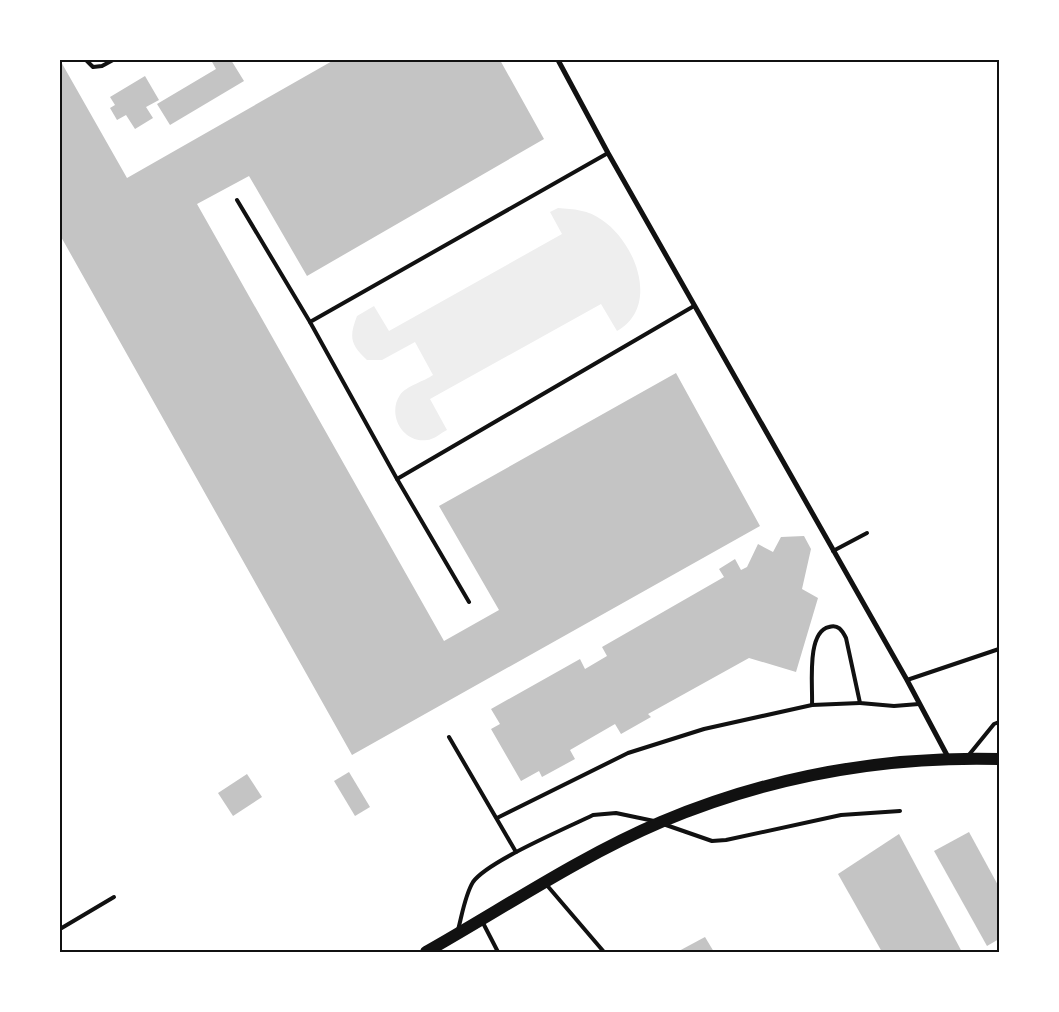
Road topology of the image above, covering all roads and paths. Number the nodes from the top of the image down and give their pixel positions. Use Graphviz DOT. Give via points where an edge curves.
graph roads {
  1 [pos="86,60"];
  2 [pos="113,60"];
  3 [pos="558,60"];
  4 [pos="608,153"];
  5 [pos="237,200"];
  6 [pos="694,306"];
  7 [pos="310,322"];
  8 [pos="397,479"];
  9 [pos="867,533"];
  10 [pos="833,551"];
  11 [pos="469,602"];
  12 [pos="999,649"];
  13 [pos="907,680"];
  14 [pos="860,703"];
  15 [pos="919,704"];
  16 [pos="812,706"];
  17 [pos="999,722"];
  18 [pos="449,737"];
  19 [pos="948,757"];
  20 [pos="966,758"];
  21 [pos="999,759"];
  22 [pos="900,811"];
  23 [pos="497,818"];
  24 [pos="660,822"];
  25 [pos="516,852"];
  26 [pos="545,883"];
  27 [pos="114,897"];
  28 [pos="482,920"];
  29 [pos="60,929"];
  30 [pos="457,935"];
  31 [pos="426,952"];
  32 [pos="498,952"];
  33 [pos="604,952"];
  1 -- 2 [label="lane" via="93,67"];
  3 -- 4 [label="street"];
  4 -- 6 [label="street"];
  4 -- 7 [label="lane"];
  5 -- 7 [label="lane"];
  6 -- 8 [label="lane"];
  6 -- 10 [label="street"];
  7 -- 8 [label="lane"];
  8 -- 11 [label="lane"];
  9 -- 10 [label="lane"];
  10 -- 13 [label="street"];
  12 -- 13 [label="lane"];
  13 -- 15 [label="street"];
  14 -- 15 [label="lane"];
  14 -- 16 [label="lane"];
  14 -- 16 [label="lane" via="846,638 842,629 834,626 818,633 813,643"];
  15 -- 19 [label="street"];
  16 -- 23 [label="lane" via="704,729 628,753"];
  17 -- 20 [label="lane"];
  18 -- 23 [label="lane"];
  19 -- 20 [label="main road"];
  19 -- 24 [label="main road" via="821,772 736,794"];
  20 -- 21 [label="main road"];
  22 -- 24 [label="lane" via="841,815 712,841"];
  23 -- 25 [label="lane"];
  24 -- 25 [label="lane" via="604,812"];
  24 -- 26 [label="main road"];
  25 -- 30 [label="lane" via="473,883"];
  26 -- 28 [label="main road"];
  26 -- 33 [label="lane"];
  27 -- 29 [label="lane"];
  28 -- 30 [label="main road"];
  28 -- 32 [label="lane"];
  30 -- 31 [label="main road"];
}
